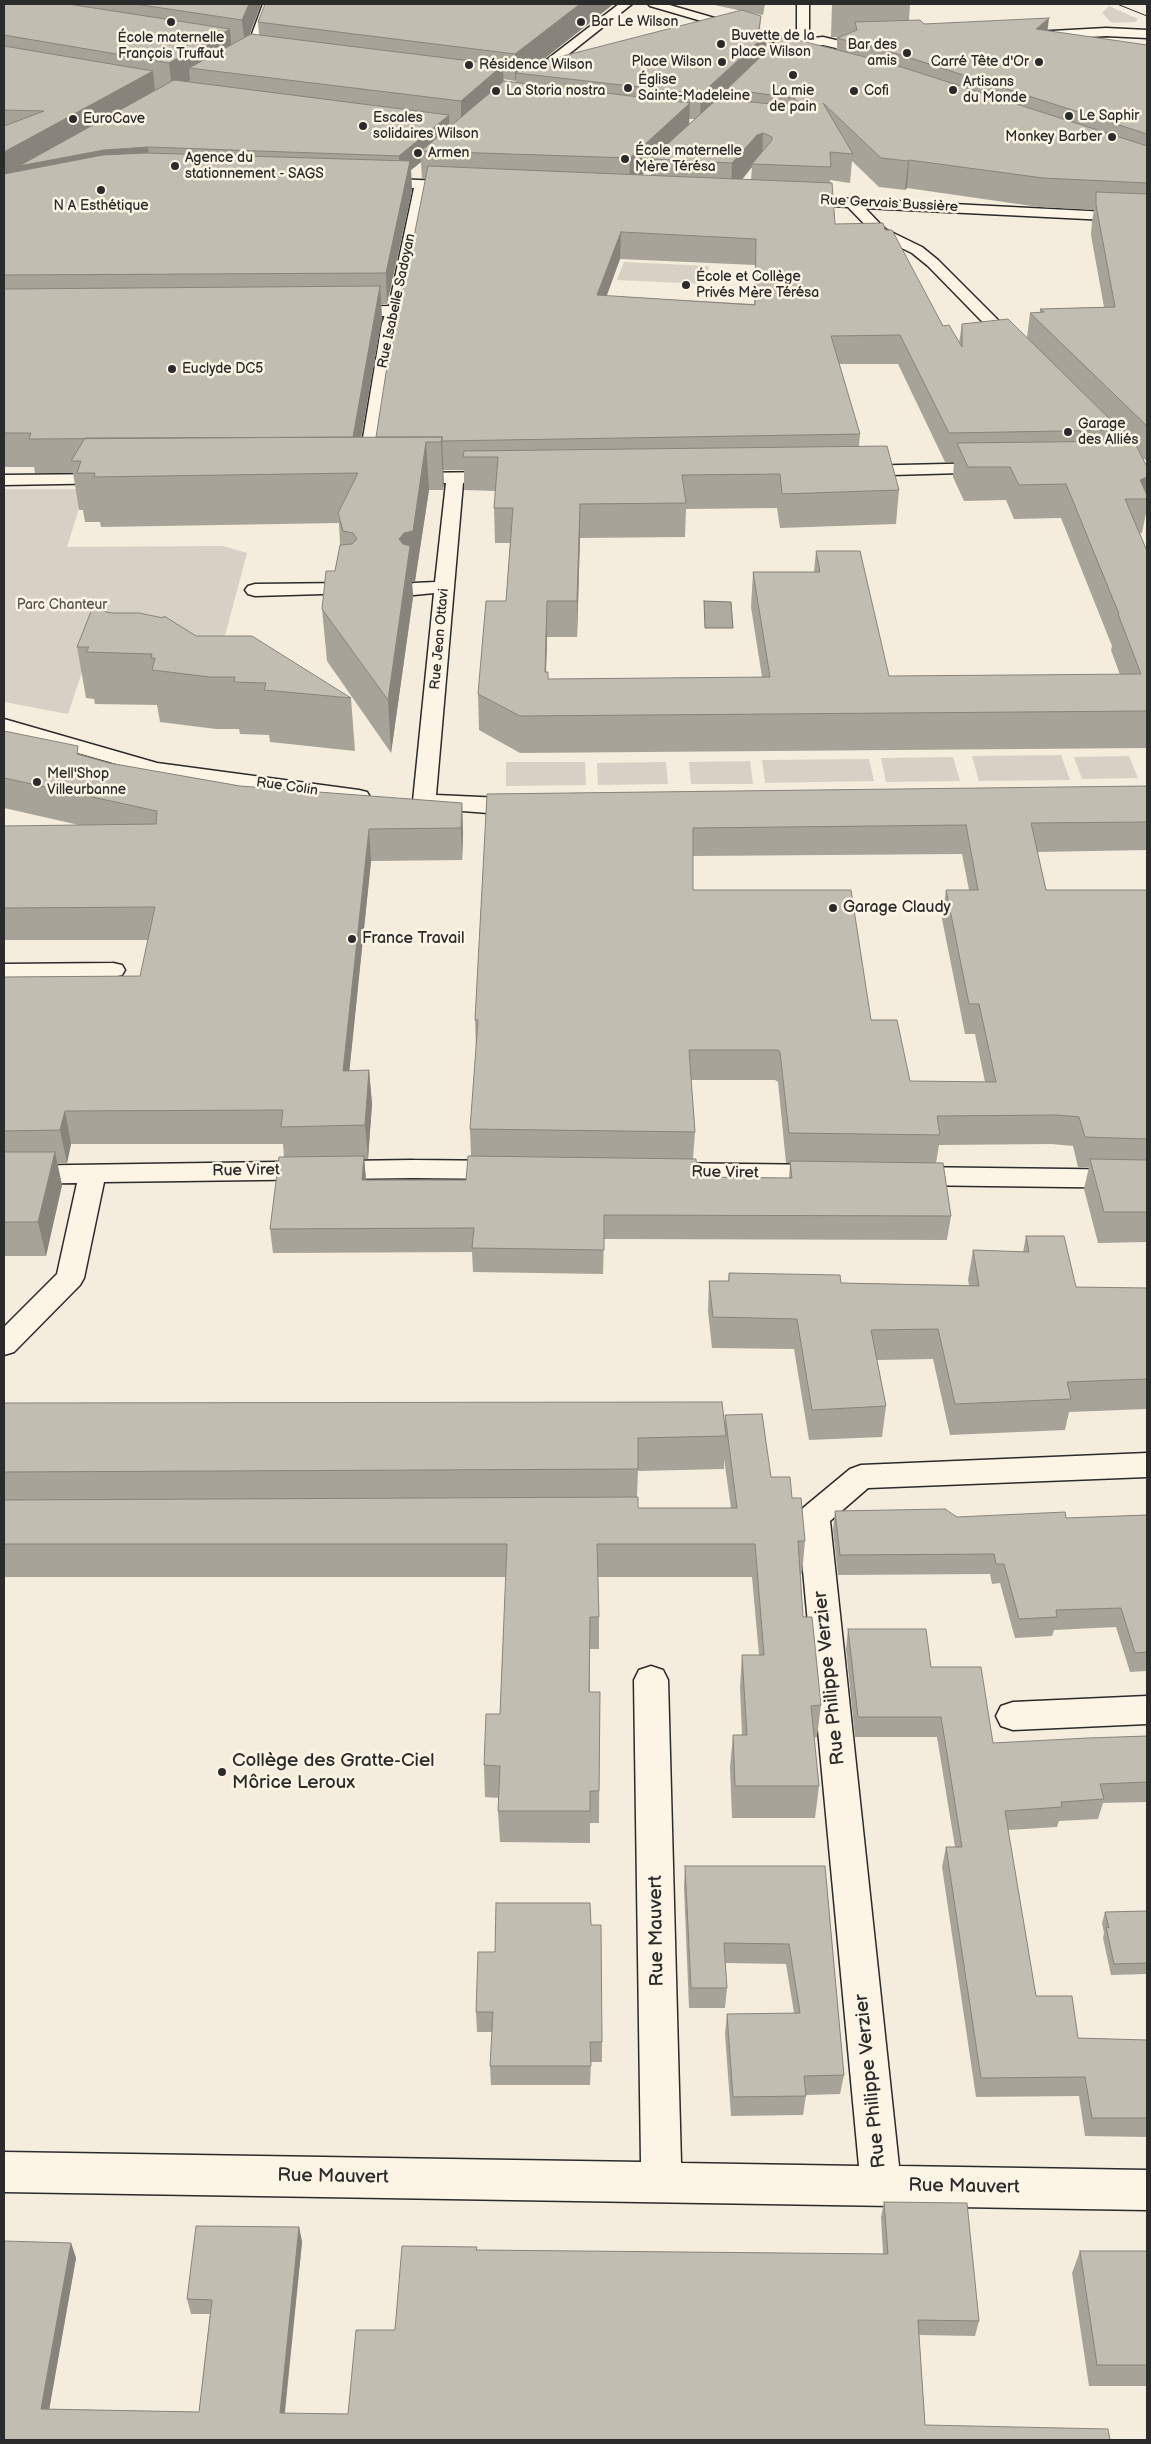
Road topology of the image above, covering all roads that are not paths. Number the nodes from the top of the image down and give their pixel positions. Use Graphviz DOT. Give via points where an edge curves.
graph roads {
  1 [pos="626,4"];
  2 [pos="654,4"];
  3 [pos="803,4"];
  4 [pos="271,8"];
  5 [pos="1147,27"];
  6 [pos="1106,32"];
  7 [pos="1147,34"];
  8 [pos="803,41"];
  9 [pos="789,43"];
  10 [pos="1066,48"];
  11 [pos="267,55"];
  12 [pos="784,57"];
  13 [pos="771,62"];
  14 [pos="516,86"];
  15 [pos="422,177"];
  16 [pos="360,182"];
  17 [pos="475,186"];
  18 [pos="785,199"];
  19 [pos="851,202"];
  20 [pos="1147,218"];
  21 [pos="395,311"];
  22 [pos="329,312"];
  23 [pos="1029,359"];
  24 [pos="1005,468"];
  25 [pos="839,471"];
  26 [pos="515,476"];
  27 [pos="455,478"];
  28 [pos="130,479"];
  29 [pos="4,480"];
  30 [pos="445,587"];
  31 [pos="414,589"];
  32 [pos="255,590"];
  33 [pos="349,590"];
  34 [pos="4,725"];
  35 [pos="375,799"];
  36 [pos="548,806"];
  37 [pos="113,970"];
  38 [pos="4,971"];
  39 [pos="532,1171"];
  40 [pos="631,1172"];
  41 [pos="93,1174"];
  42 [pos="4,1175"];
  43 [pos="850,1175"];
  44 [pos="879,1175"];
  45 [pos="1147,1179"];
  46 [pos="4,1344"];
  47 [pos="1147,1465"];
  48 [pos="651,1680"];
  49 [pos="1147,1710"];
  50 [pos="1013,1716"];
  51 [pos="4,2172"];
  52 [pos="661,2182"];
  53 [pos="881,2186"];
  54 [pos="1147,2190"];
  1 -- 14 [label="street"];
  2 -- 9 [label="street"];
  3 -- 8 [label="street"];
  4 -- 11 [label="street" via="245,54"];
  5 -- 6 [label="street"];
  6 -- 7 [label="street"];
  6 -- 10 [label="street" via="1025,36 1030,41"];
  8 -- 9 [label="street"];
  8 -- 12 [label="street" via="853,47 842,66"];
  9 -- 12 [label="street" via="777,51"];
  12 -- 13 [label="street"];
  15 -- 16 [label="street" via="406,183"];
  15 -- 17 [label="street"];
  15 -- 21 [label="street, Rue Isabelle Sadoyan"];
  18 -- 19 [label="street, Rue Gervais Bussière"];
  19 -- 20 [label="street, Rue Gervais Bussière"];
  19 -- 23 [label="street" via="880,232 917,250 933,263"];
  21 -- 22 [label="street"];
  21 -- 27 [label="street, Rue Isabelle Sadoyan" via="357,478"];
  24 -- 25 [label="street"];
  26 -- 27 [label="street"];
  27 -- 30 [label="street, Rue Jean Ottavi"];
  28 -- 29 [label="street"];
  30 -- 31 [label="street"];
  30 -- 36 [label="street, Rue Jean Ottavi" via="414,801"];
  32 -- 33 [label="street"];
  34 -- 35 [label="street, Rue Colin" via="155,769"];
  37 -- 38 [label="street"];
  39 -- 41 [label="street, Rue Viret" via="413,1169"];
  40 -- 43 [label="street, Rue Viret"];
  41 -- 42 [label="street, Rue Viret"];
  41 -- 46 [label="street" via="70,1278"];
  44 -- 45 [label="street"];
  47 -- 53 [label="street, Rue Philippe Verzier" via="861,1477 814,1517"];
  48 -- 52 [label="street, Rue Mauvert"];
  49 -- 50 [label="street"];
  51 -- 52 [label="street, Rue Mauvert"];
  52 -- 53 [label="street, Rue Mauvert"];
  53 -- 54 [label="street, Rue Mauvert"];
}
